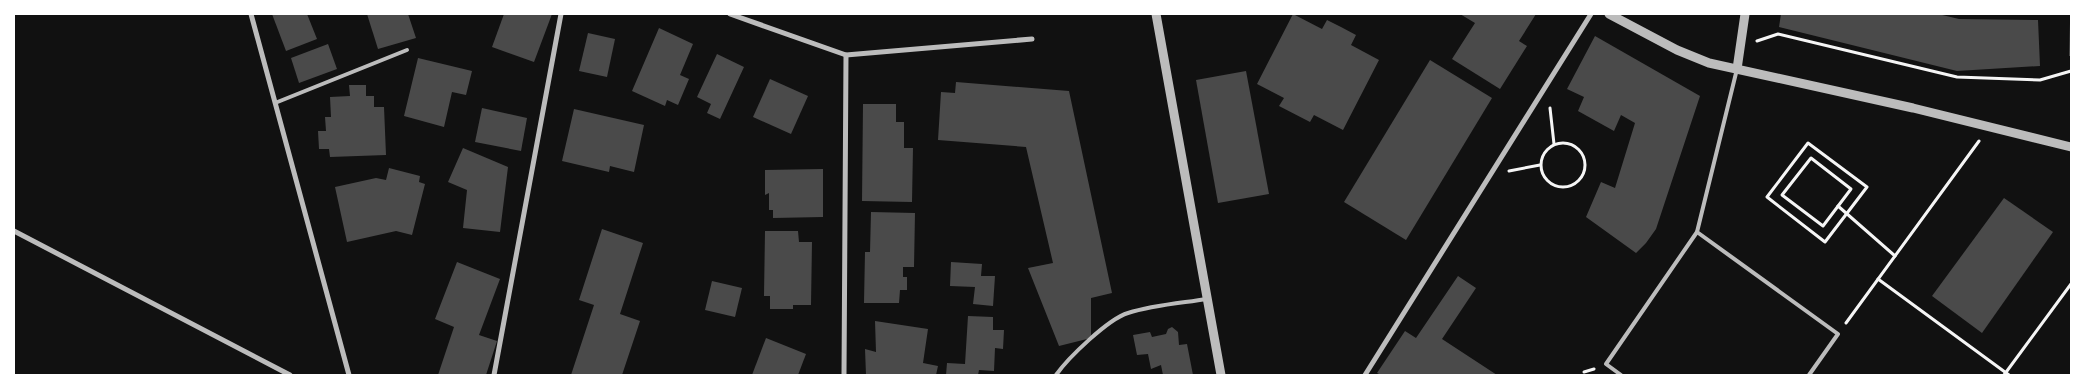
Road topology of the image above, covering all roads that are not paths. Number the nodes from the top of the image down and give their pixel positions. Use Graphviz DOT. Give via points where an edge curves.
graph roads {
  1 [pos="250,14"];
  2 [pos="561,14"];
  3 [pos="730,14"];
  4 [pos="1156,14"];
  5 [pos="1591,14"];
  6 [pos="1609,14"];
  7 [pos="1745,14"];
  8 [pos="1032,39"];
  9 [pos="407,50"];
  10 [pos="846,55"];
  11 [pos="1737,69"];
  12 [pos="275,103"];
  13 [pos="2071,147"];
  14 [pos="14,231"];
  15 [pos="1697,232"];
  16 [pos="1207,299"];
  17 [pos="290,375"];
  18 [pos="349,375"];
  19 [pos="494,375"];
  20 [pos="844,375"];
  21 [pos="1056,375"];
  22 [pos="1221,375"];
  23 [pos="1365,375"];
  24 [pos="1621,375"];
  25 [pos="1809,375"];
  1 -- 12 [label="street"];
  2 -- 19 [label="street"];
  3 -- 10 [label="street"];
  4 -- 16 [label="street"];
  5 -- 23 [label="street"];
  6 -- 11 [label="street" via="1677,50"];
  7 -- 11 [label="street"];
  8 -- 10 [label="street"];
  9 -- 12 [label="lane"];
  10 -- 20 [label="street"];
  11 -- 13 [label="street"];
  11 -- 15 [label="lane"];
  12 -- 18 [label="street"];
  14 -- 17 [label="street"];
  15 -- 24 [label="lane" via="1606,364"];
  15 -- 25 [label="lane" via="1838,334"];
  16 -- 21 [label="lane" via="1126,314 1097,334"];
  16 -- 22 [label="street"];
}
